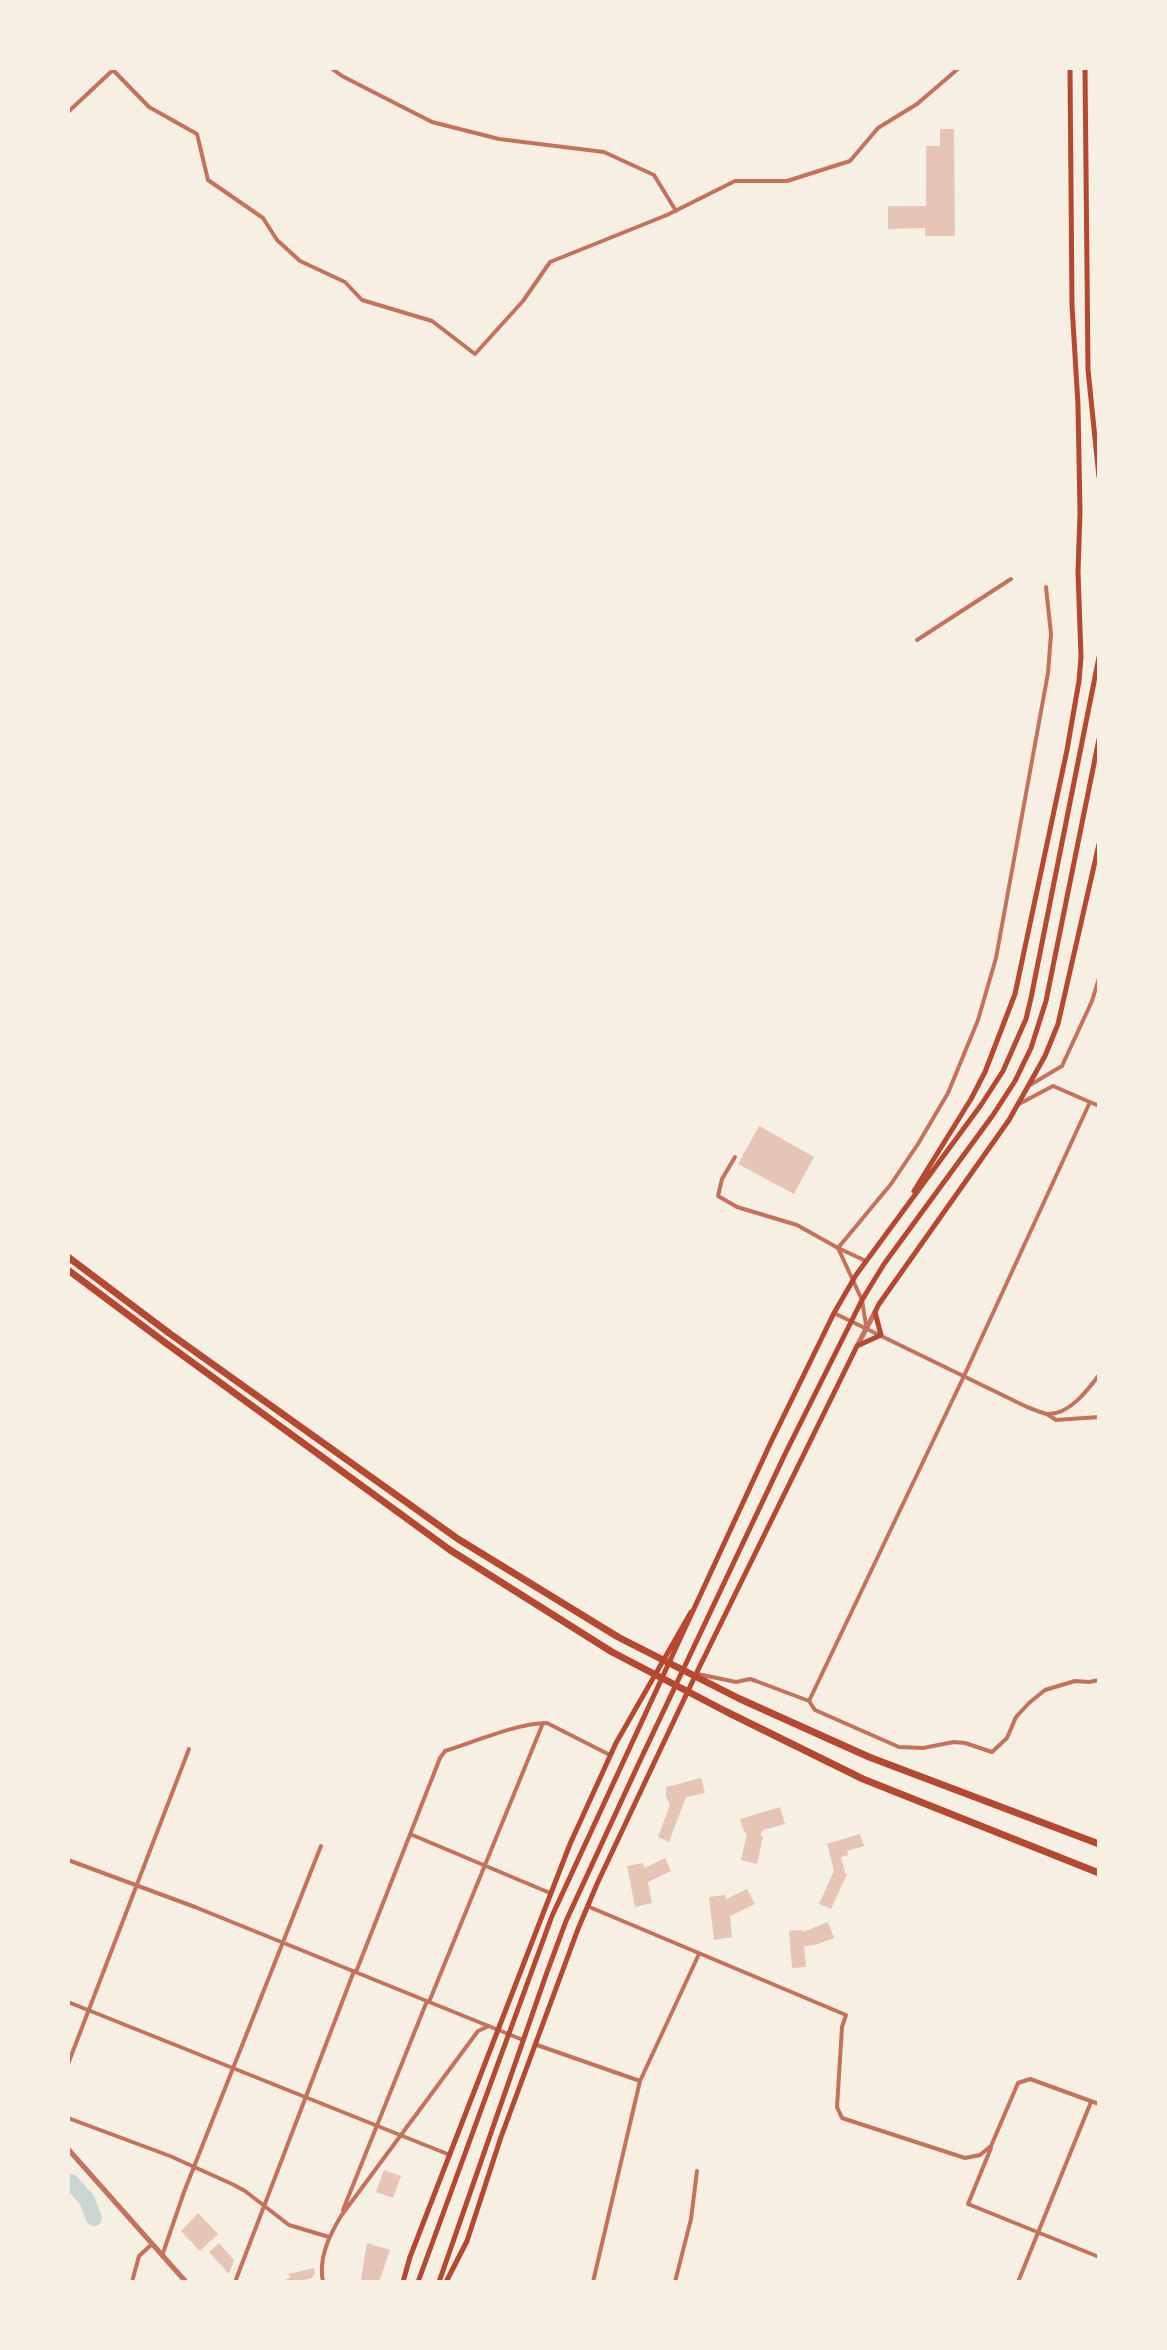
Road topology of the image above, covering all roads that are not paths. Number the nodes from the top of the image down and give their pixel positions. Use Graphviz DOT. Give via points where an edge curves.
graph roads {
  1 [pos="331,68"];
  2 [pos="959,68"];
  3 [pos="1070,68"];
  4 [pos="1085,68"];
  5 [pos="114,69"];
  6 [pos="68,112"];
  7 [pos="676,211"];
  8 [pos="1099,477"];
  9 [pos="1011,579"];
  10 [pos="1046,587"];
  11 [pos="917,640"];
  12 [pos="1099,657"];
  13 [pos="1099,739"];
  14 [pos="1099,844"];
  15 [pos="1099,978"];
  16 [pos="1030,1085"];
  17 [pos="1090,1102"];
  18 [pos="1019,1104"];
  19 [pos="1099,1106"];
  20 [pos="735,1157"];
  21 [pos="906,1205"];
  22 [pos="838,1248"];
  23 [pos="68,1257"];
  24 [pos="866,1261"];
  25 [pos="68,1270"];
  26 [pos="853,1279"];
  27 [pos="862,1300"];
  28 [pos="875,1312"];
  29 [pos="834,1313"];
  30 [pos="851,1321"];
  31 [pos="867,1328"];
  32 [pos="881,1335"];
  33 [pos="857,1346"];
  34 [pos="1099,1375"];
  35 [pos="964,1376"];
  36 [pos="1046,1414"];
  37 [pos="1099,1417"];
  38 [pos="702,1594"];
  39 [pos="696,1674"];
  40 [pos="1099,1680"];
  41 [pos="809,1701"];
  42 [pos="543,1723"];
  43 [pos="189,1749"];
  44 [pos="610,1755"];
  45 [pos="410,1834"];
  46 [pos="1099,1844"];
  47 [pos="321,1846"];
  48 [pos="68,1860"];
  49 [pos="485,1865"];
  50 [pos="1099,1873"];
  51 [pos="136,1886"];
  52 [pos="550,1893"];
  53 [pos="587,1906"];
  54 [pos="283,1943"];
  55 [pos="699,1954"];
  56 [pos="355,1972"];
  57 [pos="428,2001"];
  58 [pos="68,2002"];
  59 [pos="88,2011"];
  60 [pos="489,2026"];
  61 [pos="498,2029"];
  62 [pos="509,2034"];
  63 [pos="523,2040"];
  64 [pos="537,2045"];
  65 [pos="68,2064"];
  66 [pos="233,2067"];
  67 [pos="640,2081"];
  68 [pos="306,2096"];
  69 [pos="1091,2102"];
  70 [pos="1099,2104"];
  71 [pos="68,2118"];
  72 [pos="377,2124"];
  73 [pos="402,2134"];
  74 [pos="991,2145"];
  75 [pos="68,2149"];
  76 [pos="450,2155"];
  77 [pos="194,2167"];
  78 [pos="697,2171"];
  79 [pos="264,2206"];
  80 [pos="341,2216"];
  81 [pos="1038,2232"];
  82 [pos="329,2237"];
  83 [pos="151,2245"];
  84 [pos="162,2256"];
  85 [pos="1099,2257"];
  86 [pos="132,2282"];
  87 [pos="186,2282"];
  88 [pos="235,2282"];
  89 [pos="323,2282"];
  90 [pos="403,2282"];
  91 [pos="418,2282"];
  92 [pos="439,2282"];
  93 [pos="446,2282"];
  94 [pos="593,2282"];
  95 [pos="675,2282"];
  96 [pos="1018,2282"];
  1 -- 7 [label="street" via="432,122 499,139 604,152 654,175"];
  2 -- 7 [label="street" via="878,128 850,161 787,181 735,181"];
  3 -- 21 [label="main road" via="1079,681 1015,994 978,1086"];
  4 -- 8 [label="main road" via="1088,370"];
  5 -- 6 [label="street"];
  5 -- 7 [label="street" via="149,107 197,134 208,180 263,218 300,261 345,282 362,300 432,321 475,354 550,262"];
  9 -- 11 [label="street"];
  10 -- 22 [label="street" via="1048,673 996,958 978,1020 948,1093 918,1144"];
  12 -- 21 [label="main road" via="1026,1019 992,1089"];
  13 -- 27 [label="main road" via="1046,1001 1031,1048 993,1115"];
  14 -- 16 [label="main road" via="1058,1024"];
  15 -- 16 [label="street" via="1062,1066"];
  16 -- 18 [label="main road"];
  17 -- 18 [label="street" via="1053,1086"];
  17 -- 19 [label="street"];
  17 -- 35 [label="street"];
  18 -- 28 [label="main road"];
  20 -- 22 [label="street" via="722,1179 718,1196 724,1202 797,1225"];
  21 -- 24 [label="main road"];
  22 -- 24 [label="street"];
  22 -- 26 [label="street"];
  23 -- 46 [label="highway" via="458,1539 618,1637 869,1757"];
  24 -- 26 [label="main road"];
  25 -- 50 [label="highway" via="450,1550 612,1652 863,1779"];
  26 -- 27 [label="street"];
  26 -- 29 [label="main road"];
  27 -- 30 [label="main road"];
  27 -- 31 [label="street"];
  28 -- 31 [label="street"];
  28 -- 32 [label="main road"];
  29 -- 30 [label="street"];
  29 -- 38 [label="main road"];
  30 -- 31 [label="street"];
  30 -- 63 [label="main road" via="592,1864"];
  31 -- 32 [label="street"];
  31 -- 33 [label="street"];
  32 -- 33 [label="main road"];
  32 -- 35 [label="street"];
  33 -- 39 [label="main road"];
  34 -- 36 [label="street" via="1065,1410"];
  35 -- 36 [label="street"];
  35 -- 41 [label="street"];
  36 -- 37 [label="street" via="1056,1420"];
  38 -- 44 [label="main road"];
  38 -- 62 [label="main road" via="552,1916"];
  39 -- 41 [label="street" via="736,1682 750,1679"];
  39 -- 53 [label="main road"];
  40 -- 41 [label="street" via="1045,1690 1016,1717 1007,1738 992,1752 954,1742 923,1748 889,1744 815,1710"];
  42 -- 44 [label="street"];
  42 -- 45 [label="street" via="445,1751"];
  42 -- 49 [label="street"];
  43 -- 51 [label="street"];
  44 -- 52 [label="main road"];
  45 -- 49 [label="street"];
  45 -- 56 [label="street"];
  47 -- 54 [label="street"];
  48 -- 51 [label="street"];
  49 -- 52 [label="street"];
  49 -- 57 [label="street"];
  51 -- 54 [label="street"];
  51 -- 59 [label="street"];
  52 -- 61 [label="main road"];
  53 -- 55 [label="street"];
  53 -- 64 [label="main road"];
  54 -- 56 [label="street"];
  54 -- 66 [label="street"];
  55 -- 67 [label="street"];
  55 -- 74 [label="street" via="846,2015 837,2107 842,2118 965,2158 980,2155"];
  56 -- 57 [label="street"];
  56 -- 68 [label="street"];
  57 -- 60 [label="street"];
  57 -- 72 [label="street"];
  58 -- 59 [label="street"];
  59 -- 65 [label="street"];
  59 -- 66 [label="street"];
  60 -- 61 [label="street"];
  60 -- 73 [label="street" via="478,2031"];
  61 -- 62 [label="street"];
  61 -- 76 [label="main road"];
  62 -- 63 [label="street"];
  62 -- 91 [label="main road"];
  63 -- 92 [label="main road"];
  64 -- 67 [label="street"];
  64 -- 93 [label="main road" via="467,2241"];
  66 -- 68 [label="street"];
  66 -- 77 [label="street"];
  67 -- 94 [label="street"];
  68 -- 72 [label="street"];
  68 -- 79 [label="street"];
  69 -- 70 [label="street"];
  69 -- 74 [label="street" via="1030,2079 1018,2083"];
  69 -- 81 [label="street"];
  71 -- 77 [label="street"];
  72 -- 73 [label="street"];
  72 -- 80 [label="street"];
  73 -- 76 [label="street"];
  73 -- 80 [label="street"];
  74 -- 81 [label="street" via="968,2204"];
  75 -- 83 [label="street"];
  76 -- 90 [label="main road"];
  77 -- 79 [label="street"];
  77 -- 84 [label="street"];
  78 -- 95 [label="street"];
  79 -- 82 [label="street" via="289,2225"];
  79 -- 88 [label="street"];
  80 -- 82 [label="street"];
  81 -- 85 [label="street"];
  81 -- 96 [label="street"];
  82 -- 89 [label="street" via="321,2266"];
  83 -- 84 [label="street"];
  83 -- 86 [label="street" via="139,2256"];
  84 -- 87 [label="street"];
}
